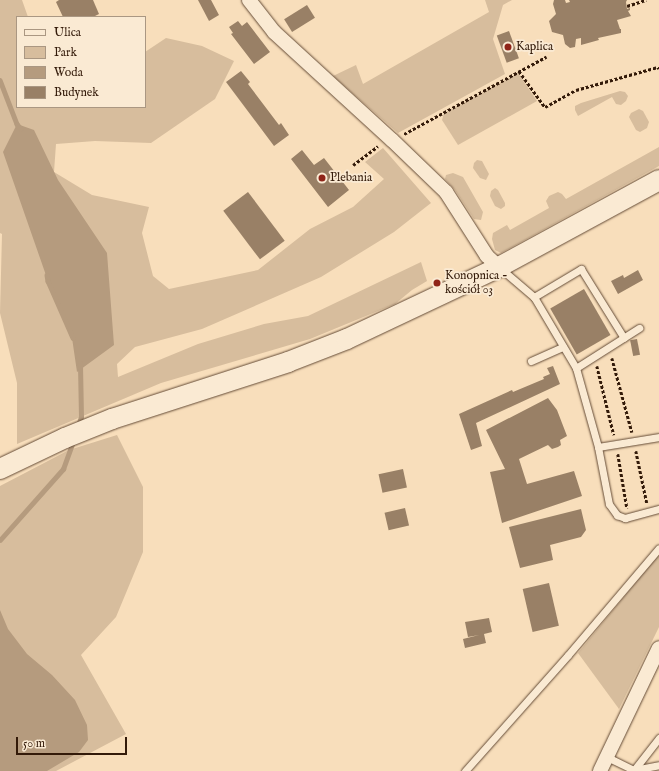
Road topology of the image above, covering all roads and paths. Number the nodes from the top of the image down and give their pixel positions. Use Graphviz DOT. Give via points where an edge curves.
graph roads {
  1 [pos="249,0"];
  2 [pos="646,0"];
  3 [pos="627,6"];
  4 [pos="546,56"];
  5 [pos="659,69"];
  6 [pos="519,71"];
  7 [pos="392,140"];
  8 [pos="353,165"];
  9 [pos="659,180"];
  10 [pos="499,267"];
  11 [pos="534,297"];
  12 [pos="639,328"];
  13 [pos="624,338"];
  14 [pos="563,347"];
  15 [pos="609,347"];
  16 [pos="531,361"];
  17 [pos="576,368"];
  18 [pos="659,437"];
  19 [pos="634,441"];
  20 [pos="598,447"];
  21 [pos="0,469"];
  22 [pos="659,509"];
  23 [pos="649,512"];
  24 [pos="659,548"];
  25 [pos="659,648"];
  26 [pos="659,738"];
  27 [pos="607,757"];
  28 [pos="659,765"];
  29 [pos="634,770"];
  30 [pos="465,771"];
  31 [pos="600,771"];
  1 -- 7 [label="street" via="274,32"];
  2 -- 3 [label="path"];
  4 -- 6 [label="path"];
  5 -- 6 [label="path" via="658,67 576,90 545,107"];
  6 -- 7 [label="path"];
  7 -- 8 [label="path" via="378,145"];
  7 -- 10 [label="street" via="446,192 487,256"];
  9 -- 10 [label="street"];
  10 -- 11 [label="lane"];
  10 -- 21 [label="street" via="315,353 104,422"];
  11 -- 13 [label="lane" via="581,269"];
  11 -- 14 [label="lane"];
  12 -- 13 [label="lane"];
  13 -- 15 [label="lane"];
  14 -- 16 [label="lane"];
  14 -- 17 [label="lane"];
  15 -- 17 [label="lane"];
  15 -- 19 [label="path"];
  17 -- 20 [label="lane"];
  18 -- 19 [label="lane"];
  19 -- 20 [label="lane"];
  19 -- 23 [label="path"];
  20 -- 23 [label="lane" via="609,504 617,515 625,518"];
  22 -- 23 [label="lane"];
  24 -- 30 [label="lane"];
  25 -- 27 [label="street"];
  26 -- 29 [label="lane"];
  27 -- 29 [label="lane"];
  27 -- 31 [label="street"];
  28 -- 29 [label="lane"];
}
